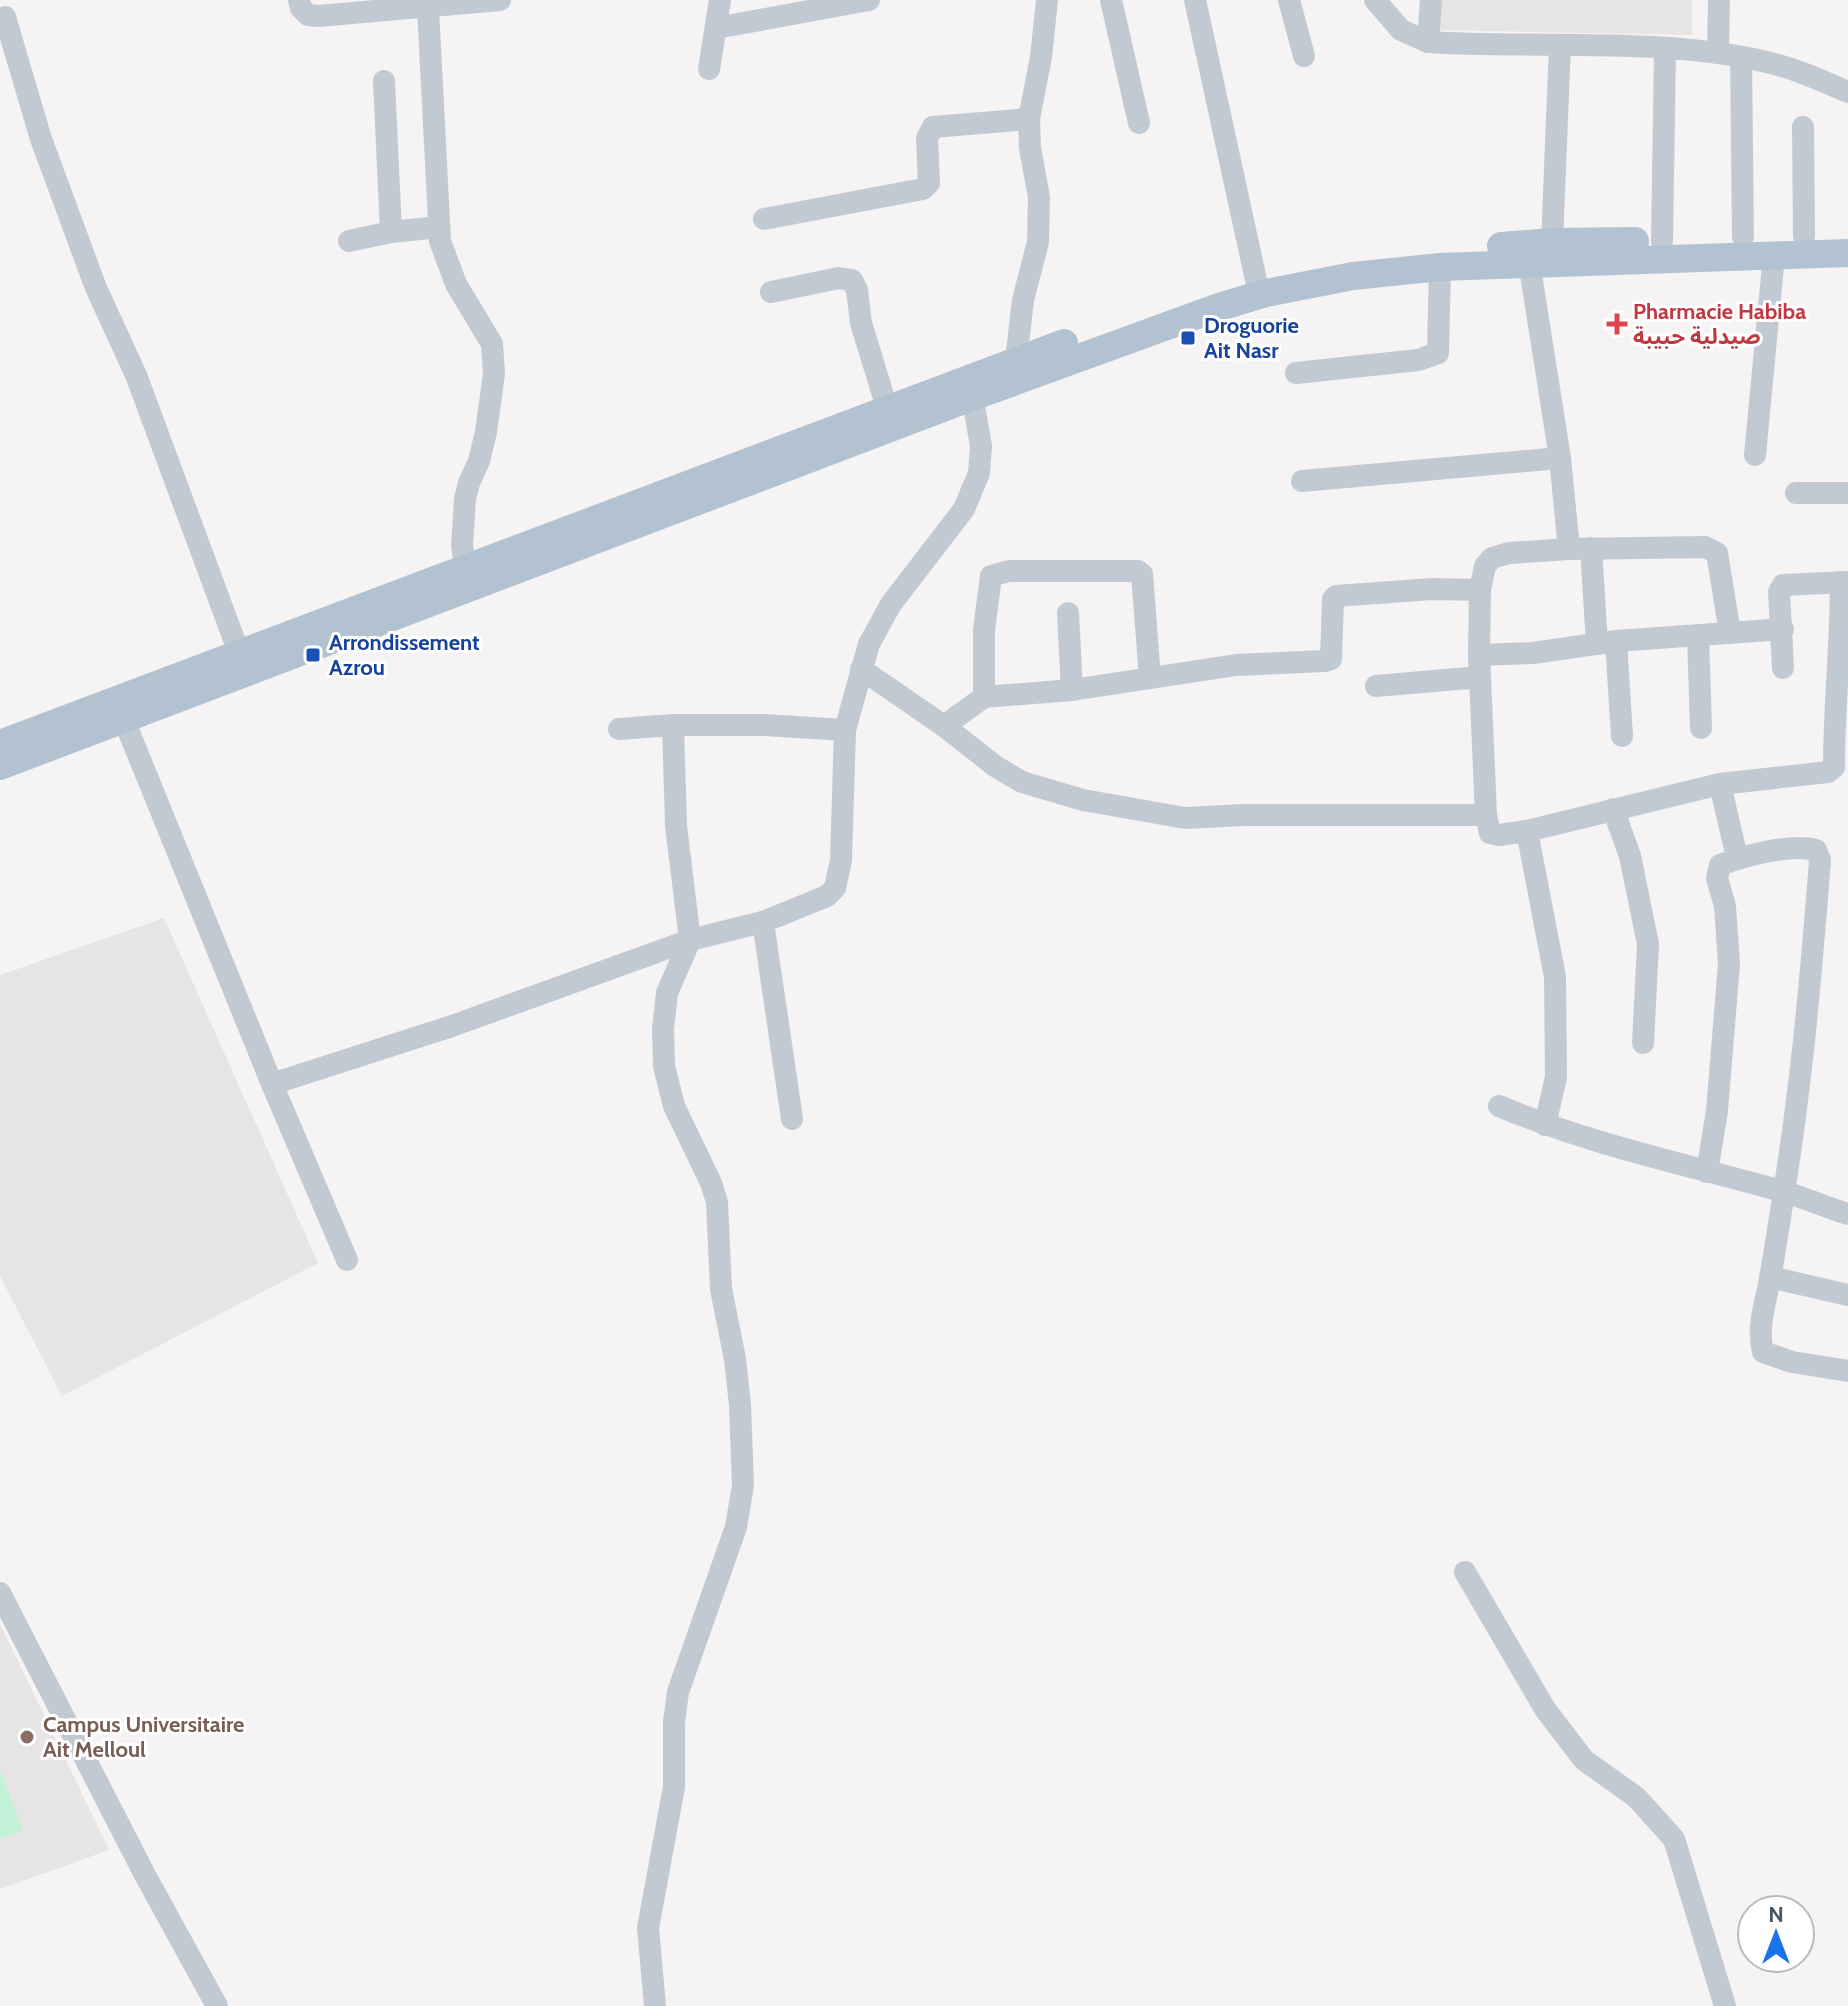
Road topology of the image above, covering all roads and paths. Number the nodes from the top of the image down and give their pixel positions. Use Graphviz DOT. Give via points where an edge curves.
graph roads {
  1 [pos="299,0"];
  2 [pos="500,0"];
  3 [pos="720,0"];
  4 [pos="869,0"];
  5 [pos="1047,0"];
  6 [pos="1111,0"];
  7 [pos="1195,0"];
  8 [pos="1289,0"];
  9 [pos="1375,0"];
  10 [pos="1431,0"];
  11 [pos="1719,0"];
  12 [pos="428,8"];
  13 [pos="5,17"];
  14 [pos="716,28"];
  15 [pos="1428,42"];
  16 [pos="1560,45"];
  17 [pos="1665,49"];
  18 [pos="1718,53"];
  19 [pos="1304,56"];
  20 [pos="1741,57"];
  21 [pos="709,69"];
  22 [pos="384,81"];
  23 [pos="1848,92"];
  24 [pos="1029,119"];
  25 [pos="1139,123"];
  26 [pos="1803,127"];
  27 [pos="764,219"];
  28 [pos="439,227"];
  29 [pos="391,232"];
  30 [pos="1804,236"];
  31 [pos="1848,236"];
  32 [pos="1743,237"];
  33 [pos="349,241"];
  34 [pos="1662,241"];
  35 [pos="1536,250"];
  36 [pos="1848,253"];
  37 [pos="1774,255"];
  38 [pos="1440,267"];
  39 [pos="1256,280"];
  40 [pos="771,292"];
  41 [pos="1017,370"];
  42 [pos="1296,373"];
  43 [pos="971,387"];
  44 [pos="887,408"];
  45 [pos="1755,455"];
  46 [pos="1560,458"];
  47 [pos="1302,481"];
  48 [pos="1796,493"];
  49 [pos="1848,493"];
  50 [pos="1580,549"];
  51 [pos="467,578"];
  52 [pos="1845,582"];
  53 [pos="1480,590"];
  54 [pos="1068,613"];
  55 [pos="1783,629"];
  56 [pos="1730,633"];
  57 [pos="1698,636"];
  58 [pos="1607,642"];
  59 [pos="242,662"];
  60 [pos="1480,666"];
  61 [pos="1783,668"];
  62 [pos="861,669"];
  63 [pos="1150,678"];
  64 [pos="1376,686"];
  65 [pos="1072,690"];
  66 [pos="984,697"];
  67 [pos="124,720"];
  68 [pos="673,725"];
  69 [pos="944,726"];
  70 [pos="1701,728"];
  71 [pos="619,729"];
  72 [pos="845,730"];
  73 [pos="1622,736"];
  74 [pos="0,744"];
  75 [pos="0,766"];
  76 [pos="1720,784"];
  77 [pos="1613,809"];
  78 [pos="1486,815"];
  79 [pos="1527,831"];
  80 [pos="1737,858"];
  81 [pos="763,922"];
  82 [pos="690,940"];
  83 [pos="1643,1043"];
  84 [pos="272,1084"];
  85 [pos="1499,1106"];
  86 [pos="792,1119"];
  87 [pos="1545,1125"];
  88 [pos="1707,1172"];
  89 [pos="1783,1191"];
  90 [pos="1848,1214"];
  91 [pos="347,1260"];
  92 [pos="1770,1277"];
  93 [pos="1848,1295"];
  94 [pos="1848,1371"];
  95 [pos="1465,1572"];
  96 [pos="0,1593"];
  97 [pos="217,2006"];
  98 [pos="655,2006"];
  99 [pos="1725,2006"];
  1 -- 12 [label="street" via="308,15"];
  2 -- 12 [label="street"];
  3 -- 14 [label="street"];
  4 -- 14 [label="street"];
  5 -- 24 [label="street"];
  6 -- 25 [label="street"];
  7 -- 39 [label="street"];
  8 -- 19 [label="street"];
  9 -- 15 [label="street" via="1401,30"];
  10 -- 15 [label="street"];
  11 -- 18 [label="street"];
  12 -- 28 [label="street"];
  13 -- 59 [label="street" via="41,139 96,288 136,375"];
  14 -- 21 [label="street"];
  15 -- 16 [label="street"];
  16 -- 17 [label="street"];
  16 -- 35 [label="street"];
  17 -- 18 [label="street"];
  17 -- 34 [label="street"];
  18 -- 20 [label="street"];
  20 -- 23 [label="street"];
  20 -- 32 [label="street"];
  22 -- 29 [label="street"];
  24 -- 27 [label="street" via="933,127 927,138 929,183 923,189"];
  24 -- 41 [label="street" via="1039,197 1038,242 1023,300"];
  26 -- 30 [label="street"];
  28 -- 29 [label="street"];
  28 -- 51 [label="street" via="456,284 492,344 492,405 465,499 462,546"];
  29 -- 33 [label="street"];
  30 -- 31 [label="main road"];
  30 -- 32 [label="main road"];
  32 -- 34 [label="main road"];
  34 -- 35 [label="main road"];
  35 -- 37 [label="main road"];
  35 -- 38 [label="main road"];
  35 -- 39 [label="main road" via="1453,249 1379,256"];
  35 -- 46 [label="street"];
  36 -- 37 [label="main road"];
  37 -- 45 [label="street"];
  38 -- 41 [label="main road" via="1266,293"];
  38 -- 42 [label="street" via="1438,353 1418,360"];
  39 -- 41 [label="main road" via="1165,308"];
  40 -- 44 [label="street" via="852,280"];
  41 -- 43 [label="main road"];
  43 -- 44 [label="main road"];
  43 -- 51 [label="main road"];
  43 -- 62 [label="street" via="981,446 979,473 964,509 879,623"];
  44 -- 51 [label="main road"];
  46 -- 47 [label="street"];
  46 -- 50 [label="street"];
  48 -- 49 [label="street"];
  50 -- 53 [label="street" via="1492,558"];
  50 -- 56 [label="street" via="1705,547 1717,553"];
  50 -- 58 [label="street"];
  51 -- 59 [label="main road"];
  52 -- 55 [label="street" via="1783,585"];
  52 -- 76 [label="street" via="1834,767 1828,772"];
  53 -- 60 [label="street"];
  53 -- 63 [label="street" via="1336,596 1331,659"];
  54 -- 65 [label="street"];
  55 -- 56 [label="street"];
  55 -- 61 [label="street"];
  56 -- 57 [label="street"];
  57 -- 58 [label="street"];
  57 -- 70 [label="street"];
  58 -- 60 [label="street"];
  58 -- 73 [label="street"];
  59 -- 67 [label="main road"];
  59 -- 74 [label="main road"];
  60 -- 64 [label="street"];
  60 -- 78 [label="street"];
  62 -- 69 [label="street"];
  62 -- 72 [label="street"];
  63 -- 65 [label="street"];
  63 -- 66 [label="street" via="1142,574 1009,571 991,576"];
  65 -- 66 [label="street"];
  66 -- 69 [label="street"];
  67 -- 75 [label="main road"];
  67 -- 84 [label="street"];
  68 -- 71 [label="street"];
  68 -- 72 [label="street"];
  68 -- 82 [label="street" via="676,826"];
  69 -- 78 [label="street" via="1022,782 1083,800 1185,818"];
  72 -- 81 [label="street" via="841,860 835,888"];
  76 -- 77 [label="street"];
  76 -- 80 [label="street"];
  77 -- 79 [label="street"];
  77 -- 83 [label="street" via="1630,856 1648,944"];
  78 -- 79 [label="street" via="1490,833"];
  79 -- 87 [label="street" via="1555,977 1556,1077"];
  80 -- 88 [label="street" via="1720,865 1717,872 1729,964"];
  80 -- 89 [label="street" via="1805,847 1816,850 1820,860"];
  81 -- 82 [label="street"];
  81 -- 86 [label="street"];
  82 -- 84 [label="street"];
  82 -- 98 [label="street" via="667,993 664,1066 674,1106 717,1202 721,1289 740,1405 743,1485 736,1527 678,1692 674,1787 648,1928"];
  84 -- 91 [label="street"];
  85 -- 87 [label="street"];
  87 -- 88 [label="street"];
  88 -- 89 [label="street"];
  89 -- 90 [label="street"];
  89 -- 92 [label="street"];
  92 -- 93 [label="street"];
  92 -- 94 [label="street" via="1762,1313 1763,1352"];
  95 -- 99 [label="street" via="1545,1709 1584,1760 1636,1797 1674,1839"];
  96 -- 97 [label="street"];
}
